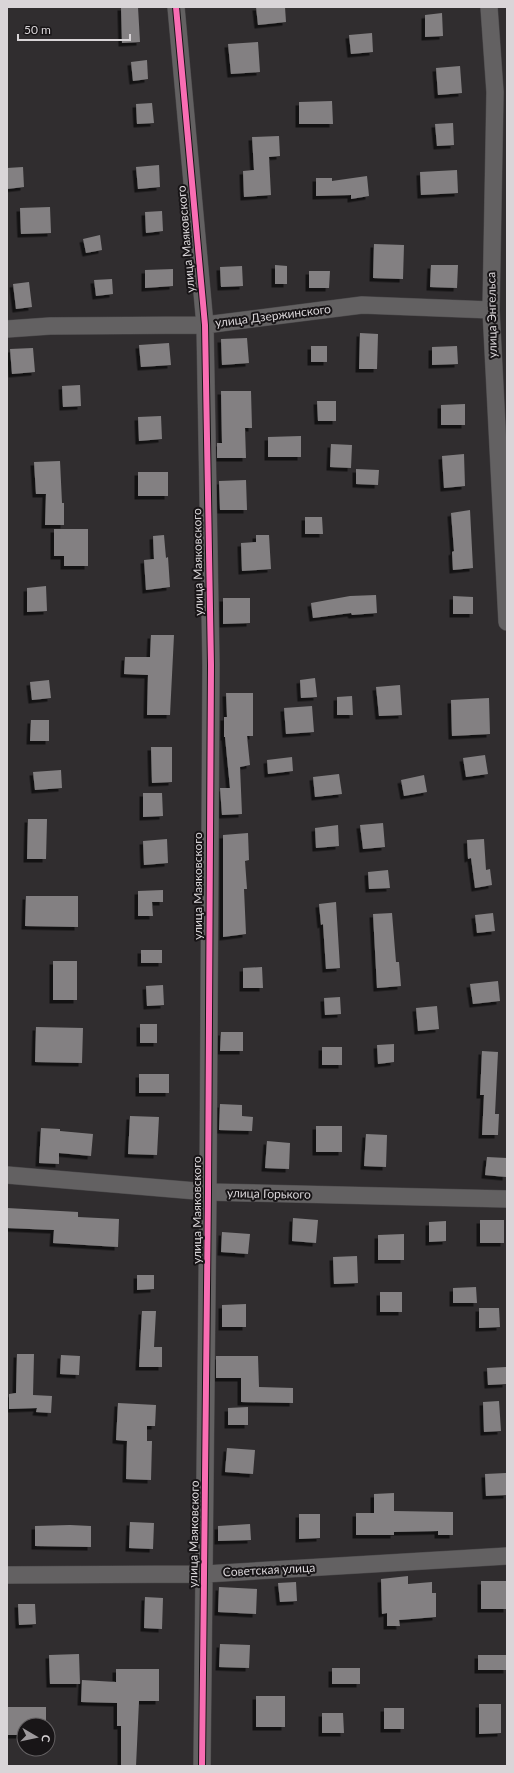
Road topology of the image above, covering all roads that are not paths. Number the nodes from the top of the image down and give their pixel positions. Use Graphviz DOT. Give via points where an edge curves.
graph roads {
  1 [pos="176,7"];
  2 [pos="489,7"];
  3 [pos="491,310"];
  4 [pos="205,325"];
  5 [pos="7,329"];
  6 [pos="507,622"];
  7 [pos="7,1175"];
  8 [pos="208,1192"];
  9 [pos="507,1199"];
  10 [pos="507,1556"];
  11 [pos="205,1574"];
  12 [pos="7,1575"];
  13 [pos="202,1766"];
  1 -- 4 [label="street, улица Маяковского"];
  2 -- 3 [label="street, улица Энгельса" via="495,92"];
  3 -- 4 [label="street, улица Дзержинского" via="362,305"];
  3 -- 6 [label="street, улица Энгельса"];
  4 -- 5 [label="street, улица Дзержинского" via="50,326"];
  4 -- 8 [label="street, улица Маяковского" via="211,665"];
  7 -- 8 [label="street, улица Горького"];
  8 -- 9 [label="street, улица Горького"];
  8 -- 11 [label="street, улица Маяковского"];
  10 -- 11 [label="street, Советская улица"];
  11 -- 12 [label="street, Советская улица"];
  11 -- 13 [label="street, улица Маяковского"];
}
